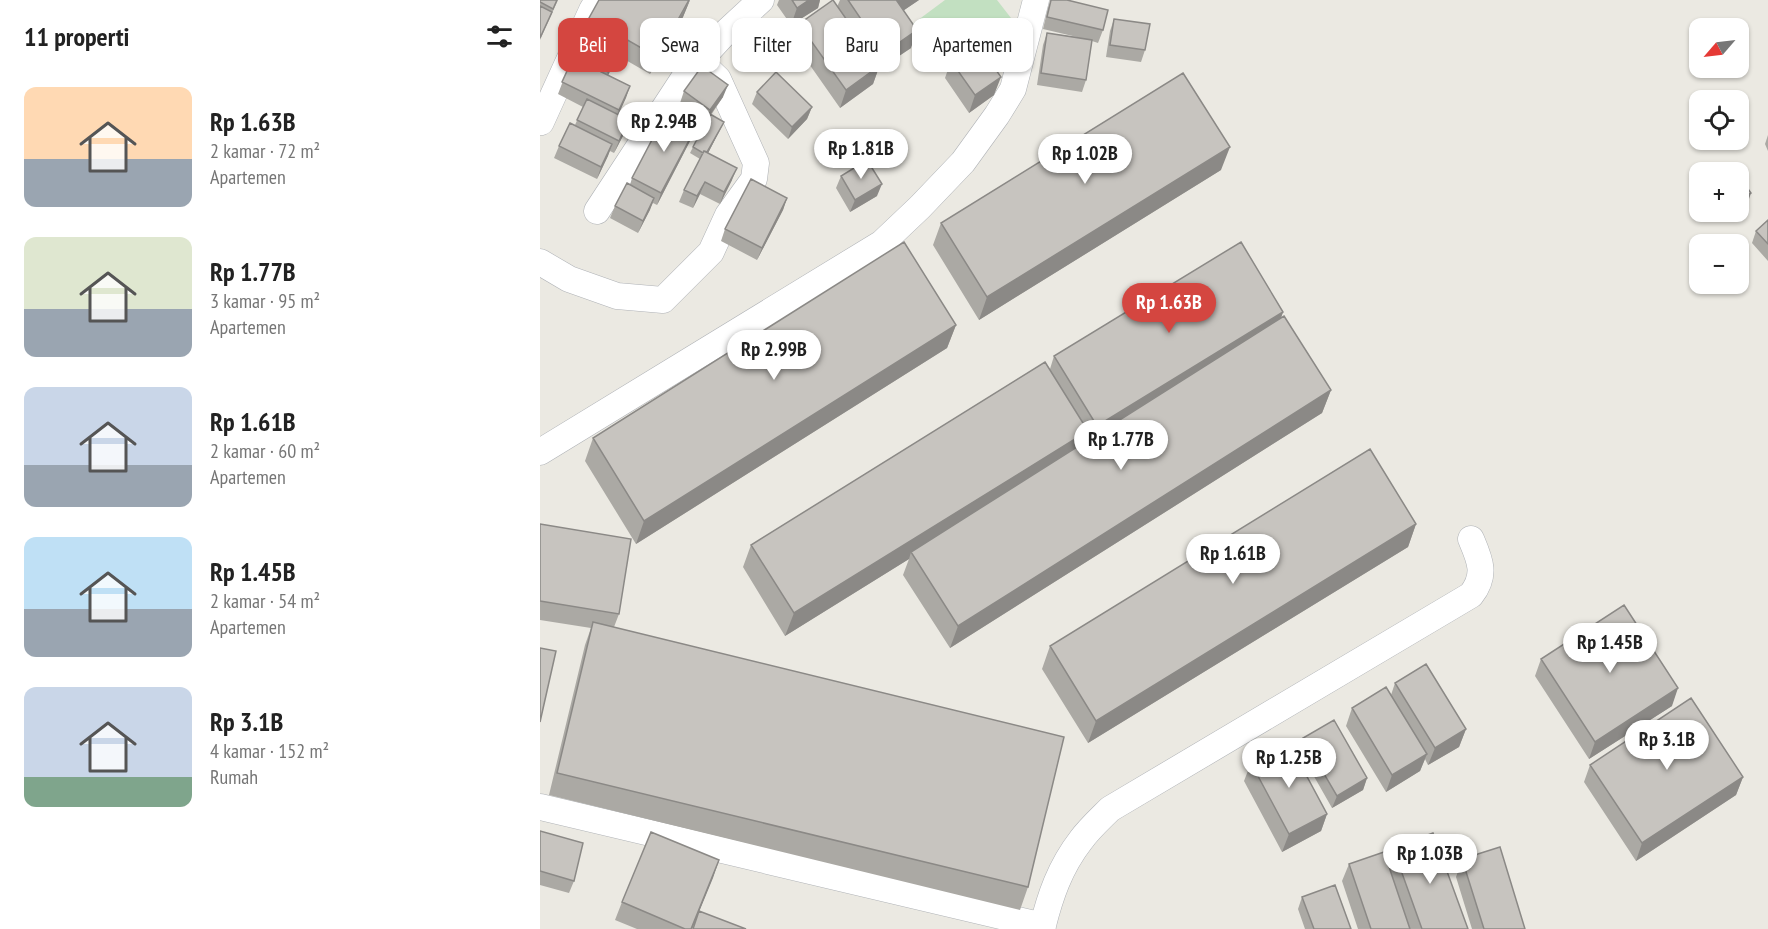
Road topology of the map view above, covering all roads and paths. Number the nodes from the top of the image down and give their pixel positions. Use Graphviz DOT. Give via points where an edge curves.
graph roads {
  1 [pos="598,0"];
  2 [pos="761,0"];
  3 [pos="1036,0"];
  4 [pos="720,38"];
  5 [pos="689,72"];
  6 [pos="711,72"];
  7 [pos="540,122"];
  8 [pos="597,211"];
  9 [pos="540,262"];
  10 [pos="540,452"];
  11 [pos="1471,538"];
  12 [pos="540,807"];
  13 [pos="1042,928"];
  1 -- 7 [label="street"];
  2 -- 4 [label="street"];
  3 -- 10 [label="street" via="1013,89 997,115 963,162 882,243"];
  5 -- 8 [label="street"];
  6 -- 9 [label="street" via="718,79 756,163 754,179 728,215 711,252 663,300 616,296 569,279"];
  11 -- 13 [label="street" via="1480,568 1477,587 1471,595 1110,809 1082,839 1061,870"];
  12 -- 13 [label="street"];
}
